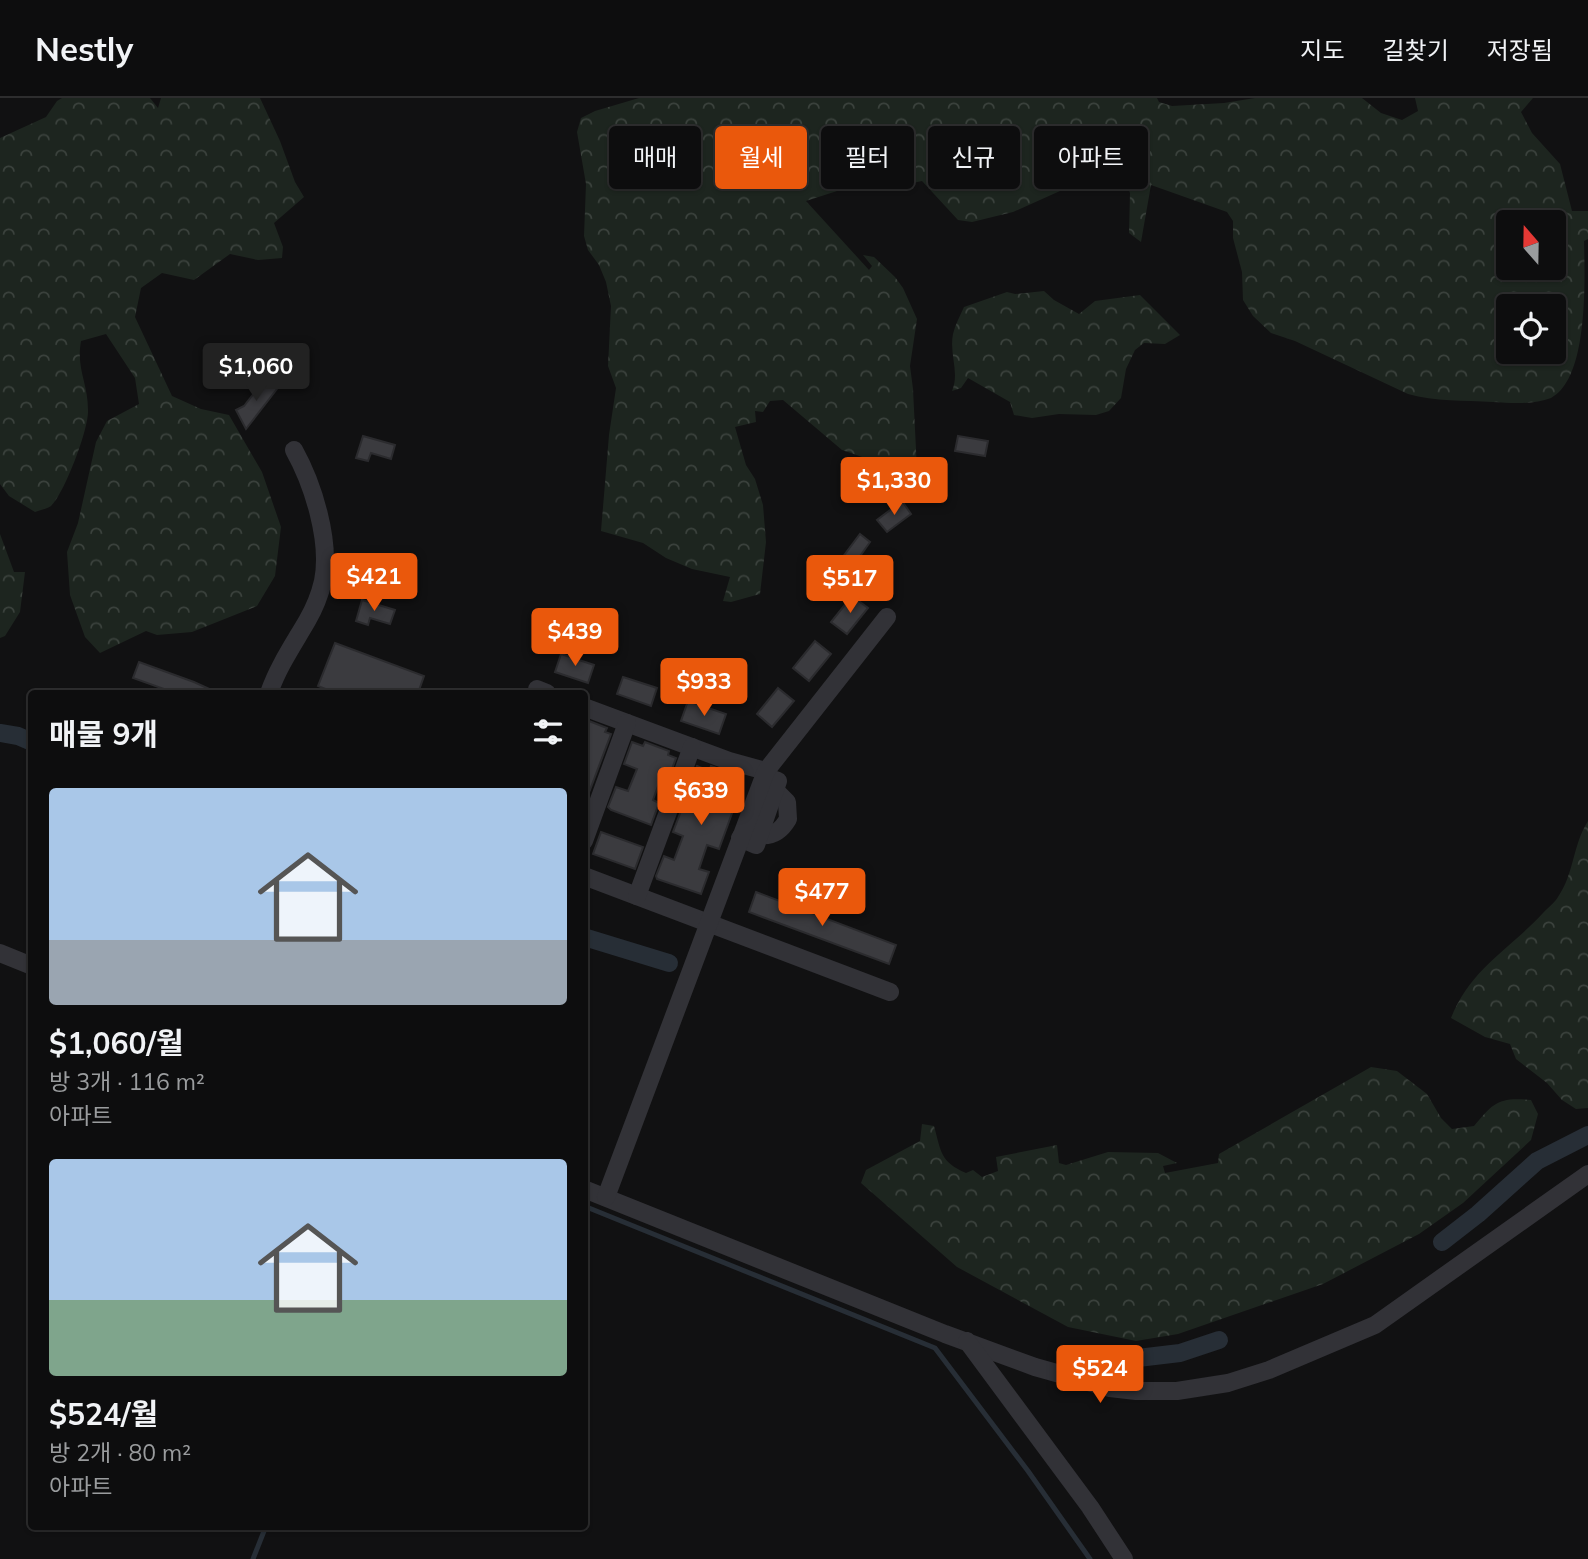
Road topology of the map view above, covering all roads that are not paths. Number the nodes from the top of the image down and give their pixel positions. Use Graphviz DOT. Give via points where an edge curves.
graph roads {
  1 [pos="294,450"];
  2 [pos="887,617"];
  3 [pos="270,690"];
  4 [pos="588,708"];
  5 [pos="627,723"];
  6 [pos="692,747"];
  7 [pos="768,779"];
  8 [pos="588,830"];
  9 [pos="740,838"];
  10 [pos="588,878"];
  11 [pos="637,896"];
  12 [pos="709,923"];
  13 [pos="0,953"];
  14 [pos="28,964"];
  15 [pos="890,992"];
  16 [pos="1588,1174"];
  17 [pos="588,1190"];
  18 [pos="606,1197"];
  19 [pos="967,1341"];
  20 [pos="1124,1559"];
  1 -- 3 [label="street" via="321,528 323,580"];
  2 -- 7 [label="street"];
  4 -- 5 [label="street"];
  5 -- 6 [label="street"];
  5 -- 8 [label="street"];
  6 -- 7 [label="street"];
  6 -- 11 [label="street"];
  7 -- 9 [label="street"];
  7 -- 9 [label="street" via="787,802 788,819 777,832 760,835 756,845"];
  9 -- 12 [label="street"];
  10 -- 11 [label="street"];
  11 -- 12 [label="street"];
  12 -- 15 [label="street"];
  12 -- 18 [label="street"];
  13 -- 14 [label="street"];
  16 -- 19 [label="street" via="1375,1325 1269,1370 1228,1382 1177,1391 1110,1388"];
  17 -- 18 [label="street"];
  18 -- 19 [label="street"];
  19 -- 20 [label="street"];
}
